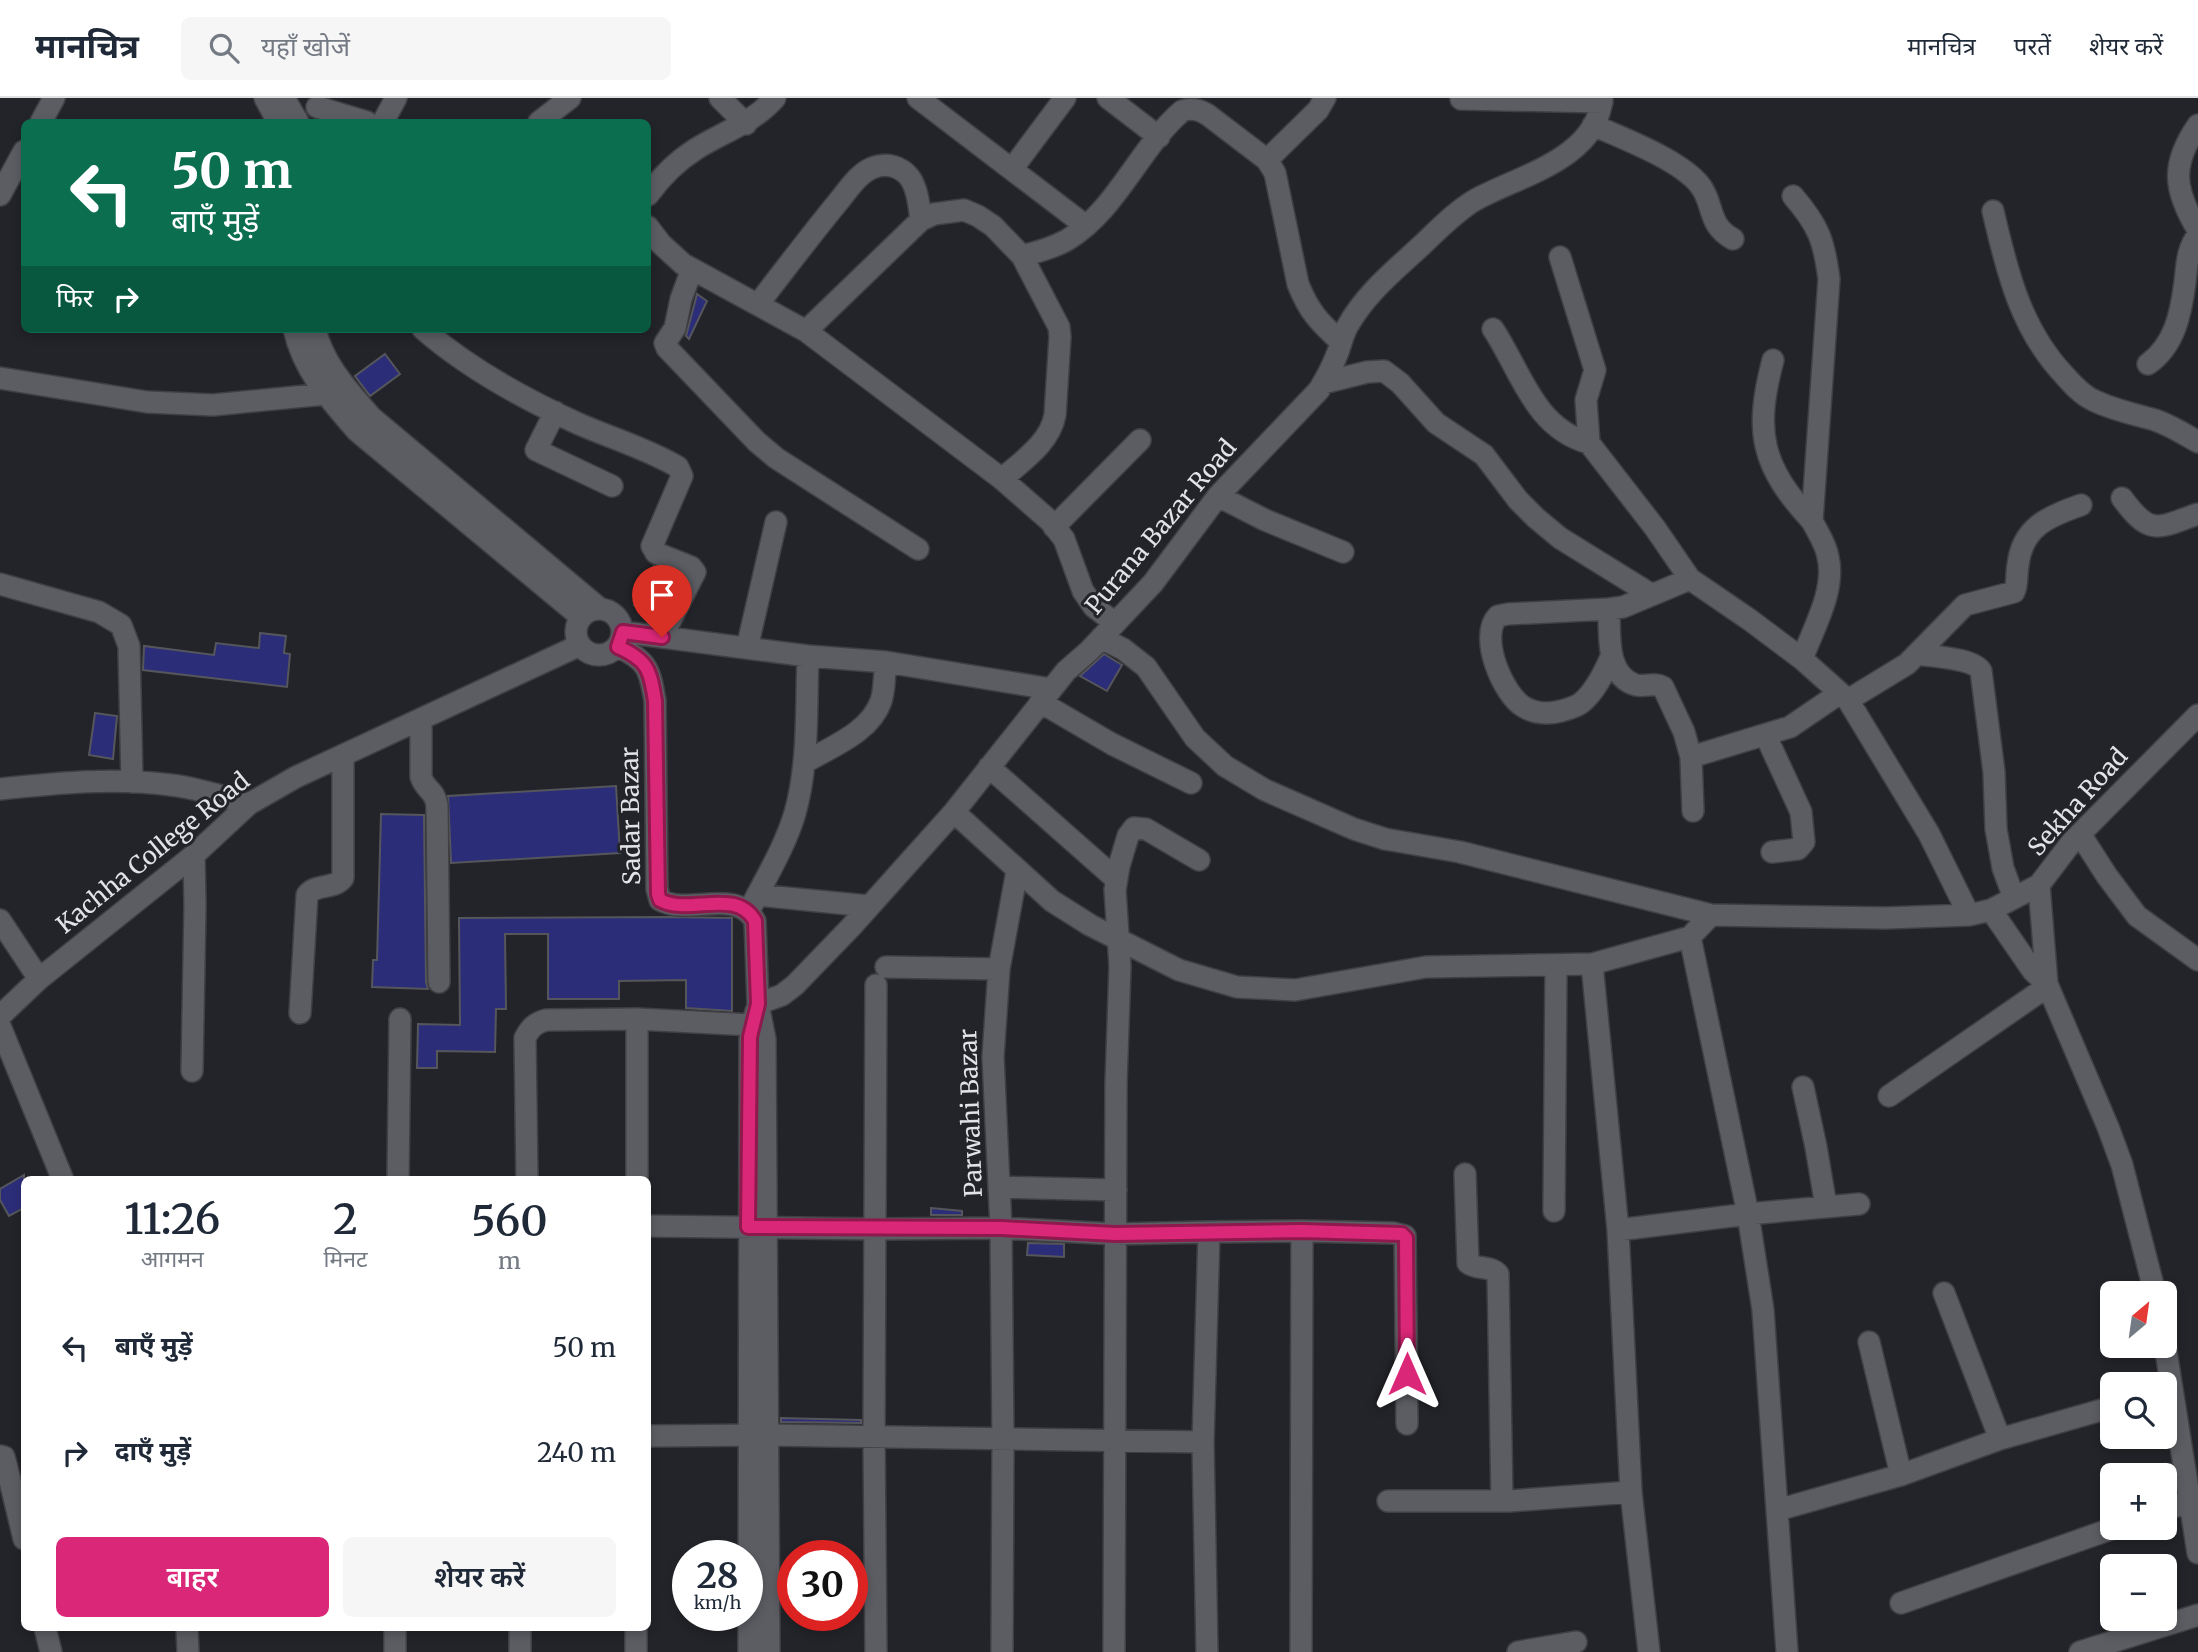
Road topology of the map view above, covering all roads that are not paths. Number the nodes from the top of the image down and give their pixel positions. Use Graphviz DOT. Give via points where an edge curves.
graph roads {
  1 [pos="54,98"];
  2 [pos="265,98"];
  3 [pos="284,98"];
  4 [pos="396,98"];
  5 [pos="570,98"];
  6 [pos="720,98"];
  7 [pos="775,98"];
  8 [pos="919,98"];
  9 [pos="1065,98"];
  10 [pos="1108,98"];
  11 [pos="1325,98"];
  12 [pos="1461,99"];
  13 [pos="1602,100"];
  14 [pos="314,109"];
  15 [pos="43,119"];
  16 [pos="276,119"];
  17 [pos="296,119"];
  18 [pos="355,119"];
  19 [pos="385,119"];
  20 [pos="543,119"];
  21 [pos="746,124"];
  22 [pos="1593,125"];
  23 [pos="2198,125"];
  24 [pos="1159,137"];
  25 [pos="21,156"];
  26 [pos="1267,160"];
  27 [pos="1012,169"];
  28 [pos="651,191"];
  29 [pos="0,195"];
  30 [pos="1793,196"];
  31 [pos="1993,211"];
  32 [pos="921,219"];
  33 [pos="1086,226"];
  34 [pos="2198,230"];
  35 [pos="651,231"];
  36 [pos="2198,235"];
  37 [pos="1733,239"];
  38 [pos="1022,256"];
  39 [pos="1560,257"];
  40 [pos="692,269"];
  41 [pos="759,303"];
  42 [pos="1493,328"];
  43 [pos="806,331"];
  44 [pos="296,333"];
  45 [pos="317,333"];
  46 [pos="428,333"];
  47 [pos="1341,342"];
  48 [pos="1773,360"];
  49 [pos="2148,364"];
  50 [pos="0,378"];
  51 [pos="1323,383"];
  52 [pos="349,391"];
  53 [pos="325,394"];
  54 [pos="555,412"];
  55 [pos="1140,440"];
  56 [pos="2198,442"];
  57 [pos="1589,443"];
  58 [pos="1002,479"];
  59 [pos="612,486"];
  60 [pos="1218,496"];
  61 [pos="2122,498"];
  62 [pos="2081,505"];
  63 [pos="2198,514"];
  64 [pos="1812,521"];
  65 [pos="776,522"];
  66 [pos="1054,527"];
  67 [pos="918,549"];
  68 [pos="1343,552"];
  69 [pos="1690,579"];
  70 [pos="0,584"];
  71 [pos="1652,595"];
  72 [pos="1609,610"];
  73 [pos="590,613"];
  74 [pos="1108,631"];
  75 [pos="662,637"];
  76 [pos="620,640"];
  77 [pos="580,645"];
  78 [pos="747,648"];
  79 [pos="1918,654"];
  80 [pos="808,656"];
  81 [pos="1611,657"];
  82 [pos="1801,659"];
  83 [pos="886,662"];
  84 [pos="1046,696"];
  85 [pos="1844,696"];
  86 [pos="421,719"];
  87 [pos="2194,727"];
  88 [pos="1766,736"];
  89 [pos="343,755"];
  90 [pos="1691,757"];
  91 [pos="804,763"];
  92 [pos="989,767"];
  93 [pos="132,782"];
  94 [pos="1191,783"];
  95 [pos="0,789"];
  96 [pos="249,804"];
  97 [pos="1693,811"];
  98 [pos="954,812"];
  99 [pos="2080,834"];
  100 [pos="1772,852"];
  101 [pos="194,855"];
  102 [pos="1199,860"];
  103 [pos="1017,871"];
  104 [pos="1116,878"];
  105 [pos="2039,886"];
  106 [pos="2014,898"];
  107 [pos="753,903"];
  108 [pos="868,906"];
  109 [pos="1991,910"];
  110 [pos="1711,915"];
  111 [pos="1969,915"];
  112 [pos="0,920"];
  113 [pos="1690,937"];
  114 [pos="1119,941"];
  115 [pos="2198,960"];
  116 [pos="1592,964"];
  117 [pos="1556,965"];
  118 [pos="999,969"];
  119 [pos="39,979"];
  120 [pos="439,982"];
  121 [pos="2048,985"];
  122 [pos="300,1013"];
  123 [pos="755,1014"];
  124 [pos="0,1016"];
  125 [pos="400,1019"];
  126 [pos="637,1019"];
  127 [pos="0,1026"];
  128 [pos="192,1071"];
  129 [pos="1803,1087"];
  130 [pos="1889,1096"];
  131 [pos="1465,1174"];
  132 [pos="61,1176"];
  133 [pos="398,1176"];
  134 [pos="527,1176"];
  135 [pos="637,1176"];
  136 [pos="999,1187"];
  137 [pos="1116,1190"];
  138 [pos="1859,1204"];
  139 [pos="1826,1206"];
  140 [pos="1554,1211"];
  141 [pos="1748,1214"];
  142 [pos="651,1226"];
  143 [pos="757,1227"];
  144 [pos="1001,1228"];
  145 [pos="876,1229"];
  146 [pos="1618,1230"];
  147 [pos="1302,1231"];
  148 [pos="1209,1232"];
  149 [pos="1115,1234"];
  150 [pos="2152,1281"];
  151 [pos="1944,1293"];
  152 [pos="1869,1342"];
  153 [pos="2100,1410"];
  154 [pos="1407,1424"];
  155 [pos="759,1435"];
  156 [pos="651,1436"];
  157 [pos="2177,1436"];
  158 [pos="874,1438"];
  159 [pos="1115,1439"];
  160 [pos="2000,1439"];
  161 [pos="1003,1440"];
  162 [pos="1203,1442"];
  163 [pos="0,1456"];
  164 [pos="1901,1475"];
  165 [pos="1631,1492"];
  166 [pos="1502,1500"];
  167 [pos="1388,1501"];
  168 [pos="2190,1501"];
  169 [pos="2177,1506"];
  170 [pos="1778,1510"];
  171 [pos="21,1526"];
  172 [pos="2100,1533"];
  173 [pos="2198,1553"];
  174 [pos="1901,1603"];
  175 [pos="2198,1615"];
  176 [pos="47,1631"];
  177 [pos="187,1631"];
  178 [pos="395,1631"];
  179 [pos="520,1631"];
  180 [pos="636,1631"];
  181 [pos="1576,1642"];
  182 [pos="51,1652"];
  183 [pos="188,1652"];
  184 [pos="395,1652"];
  185 [pos="520,1652"];
  186 [pos="636,1652"];
  187 [pos="749,1652"];
  188 [pos="769,1652"];
  189 [pos="876,1652"];
  190 [pos="1002,1652"];
  191 [pos="1114,1652"];
  192 [pos="1208,1652"];
  193 [pos="1301,1652"];
  194 [pos="1518,1652"];
  195 [pos="1649,1652"];
  196 [pos="1787,1652"];
  197 [pos="2080,1652"];
  1 -- 15 [label="street"];
  2 -- 16 [label="street"];
  3 -- 17 [label="street"];
  4 -- 19 [label="street"];
  5 -- 20 [label="street"];
  6 -- 21 [label="street"];
  7 -- 21 [label="street"];
  8 -- 27 [label="street"];
  9 -- 27 [label="street"];
  10 -- 24 [label="street"];
  11 -- 26 [label="street"];
  12 -- 13 [label="street"];
  13 -- 22 [label="street, Purana Bazar Road"];
  14 -- 18 [label="street"];
  21 -- 28 [label="street" via="694,150"];
  22 -- 37 [label="street" via="1665,159 1698,183 1713,219"];
  22 -- 47 [label="street, Purana Bazar Road" via="1558,160 1456,213 1366,297"];
  23 -- 34 [label="street" via="2177,174 2181,198"];
  24 -- 26 [label="street" via="1182,111 1200,110"];
  24 -- 33 [label="street"];
  25 -- 29 [label="street"];
  26 -- 47 [label="street" via="1275,173 1304,300"];
  27 -- 33 [label="street"];
  30 -- 64 [label="street" via="1824,243 1829,279"];
  31 -- 56 [label="street" via="2018,305 2057,368 2091,399 2165,424"];
  32 -- 38 [label="street" via="964,210 993,226"];
  32 -- 41 [label="street" via="915,188 903,171 893,165 869,169 815,229"];
  32 -- 43 [label="street"];
  33 -- 38 [label="street" via="1053,247"];
  35 -- 40 [label="street"];
  36 -- 49 [label="street" via="2188,257 2175,330 2159,356"];
  38 -- 58 [label="street" via="1059,327 1055,415 1041,444"];
  39 -- 57 [label="street" via="1595,370 1587,400"];
  40 -- 41 [label="street"];
  40 -- 67 [label="street" via="667,348 776,458"];
  41 -- 43 [label="street"];
  42 -- 57 [label="street" via="1542,412 1566,434"];
  43 -- 58 [label="street"];
  44 -- 53 [label="street" via="309,369"];
  45 -- 52 [label="street"];
  46 -- 54 [label="street" via="503,386"];
  47 -- 51 [label="street, Purana Bazar Road"];
  48 -- 64 [label="street" via="1763,408 1769,460"];
  50 -- 53 [label="street" via="147,402 213,405"];
  51 -- 60 [label="street, Purana Bazar Road"];
  51 -- 71 [label="street" via="1384,371 1436,423 1484,455 1536,518"];
  52 -- 53 [label="street"];
  52 -- 73 [label="street" via="371,417"];
  53 -- 73 [label="street" via="356,431"];
  54 -- 59 [label="street" via="537,450"];
  54 -- 75 [label="street" via="673,464 681,472 652,547 695,572"];
  55 -- 66 [label="street"];
  57 -- 69 [label="street"];
  58 -- 66 [label="street"];
  60 -- 68 [label="street"];
  60 -- 74 [label="street, Purana Bazar Road" via="1153,583"];
  61 -- 63 [label="street" via="2138,517 2160,527"];
  62 -- 79 [label="street" via="2047,517 2029,535 2018,564 2016,591 1965,605"];
  64 -- 82 [label="street" via="1825,546 1830,571"];
  65 -- 78 [label="street"];
  66 -- 74 [label="street" via="1064,539 1083,591"];
  69 -- 71 [label="street"];
  69 -- 82 [label="street"];
  70 -- 93 [label="street" via="99,612 121,625 129,646"];
  71 -- 72 [label="street"];
  72 -- 81 [label="street"];
  72 -- 81 [label="street" via="1498,616 1490,638 1497,668 1512,695 1522,706 1542,713 1581,703"];
  73 -- 76 [label="street" via="614,615"];
  73 -- 77 [label="street" via="576,633"];
  74 -- 84 [label="street, Purana Bazar Road"];
  74 -- 110 [label="street" via="1146,667 1195,738 1225,766 1265,790 1385,839 1460,852"];
  75 -- 76 [label="street"];
  75 -- 78 [label="street"];
  76 -- 77 [label="street" via="600,656"];
  76 -- 107 [label="street, Sadar Bazar" via="650,673 655,701 660,900 673,904"];
  77 -- 86 [label="street, Kachha College Road"];
  78 -- 80 [label="street"];
  79 -- 85 [label="street"];
  79 -- 106 [label="street" via="1970,662 1981,671 1996,829"];
  80 -- 83 [label="street"];
  80 -- 91 [label="street"];
  81 -- 90 [label="street" via="1629,681 1663,687"];
  82 -- 85 [label="street"];
  83 -- 84 [label="street"];
  83 -- 91 [label="street" via="881,701 869,721"];
  84 -- 92 [label="street, Purana Bazar Road"];
  84 -- 94 [label="street" via="1112,744"];
  85 -- 88 [label="street" via="1798,724"];
  85 -- 111 [label="street" via="1929,834"];
  86 -- 89 [label="street, Kachha College Road"];
  86 -- 120 [label="street" via="421,777 437,805"];
  87 -- 99 [label="street, Sekha Road"];
  88 -- 90 [label="street"];
  88 -- 100 [label="street" via="1801,812 1804,842 1798,849"];
  89 -- 96 [label="street, Kachha College Road"];
  89 -- 122 [label="street" via="343,878 307,895"];
  90 -- 97 [label="street"];
  91 -- 107 [label="street" via="795,812"];
  92 -- 98 [label="street, Purana Bazar Road"];
  92 -- 104 [label="street"];
  93 -- 95 [label="street" via="64,781"];
  93 -- 96 [label="street" via="171,785"];
  96 -- 101 [label="street, Kachha College Road"];
  98 -- 103 [label="street"];
  98 -- 108 [label="street, Purana Bazar Road"];
  99 -- 105 [label="street, Sekha Road"];
  99 -- 115 [label="street" via="2137,916"];
  101 -- 119 [label="street, Kachha College Road"];
  101 -- 128 [label="street"];
  102 -- 104 [label="street" via="1146,829 1134,828"];
  103 -- 114 [label="street" via="1052,901"];
  103 -- 118 [label="street, Parwahi Bazar"];
  104 -- 114 [label="street"];
  105 -- 106 [label="street"];
  105 -- 121 [label="street, Sekha Road"];
  106 -- 109 [label="street"];
  107 -- 108 [label="street"];
  107 -- 123 [label="street"];
  108 -- 123 [label="street, Purana Bazar Road" via="795,985"];
  109 -- 111 [label="street"];
  109 -- 121 [label="street, Sekha Road"];
  110 -- 111 [label="street"];
  110 -- 113 [label="street"];
  112 -- 119 [label="street"];
  113 -- 116 [label="street"];
  113 -- 141 [label="street"];
  114 -- 117 [label="street" via="1178,971 1261,989 1295,990 1426,967"];
  114 -- 137 [label="street"];
  116 -- 117 [label="street"];
  116 -- 146 [label="street"];
  117 -- 140 [label="street"];
  118 -- 136 [label="street, Parwahi Bazar" via="993,1057"];
  118 -- 145 [label="street" via="881,976"];
  119 -- 124 [label="street, Kachha College Road"];
  121 -- 130 [label="street"];
  121 -- 150 [label="street, Sekha Road" via="2122,1166"];
  123 -- 126 [label="street"];
  123 -- 143 [label="street"];
  125 -- 133 [label="street"];
  126 -- 134 [label="street" via="546,1020 530,1029 525,1038"];
  126 -- 135 [label="street"];
  127 -- 132 [label="street"];
  129 -- 139 [label="street"];
  131 -- 166 [label="street" via="1468,1263 1498,1274"];
  136 -- 137 [label="street"];
  136 -- 144 [label="street, Parwahi Bazar"];
  137 -- 149 [label="street"];
  138 -- 139 [label="street"];
  139 -- 141 [label="street"];
  141 -- 146 [label="street"];
  141 -- 170 [label="street" via="1763,1310"];
  142 -- 143 [label="street"];
  143 -- 145 [label="street"];
  143 -- 155 [label="street"];
  144 -- 145 [label="street"];
  144 -- 149 [label="street"];
  144 -- 161 [label="street, Parwahi Bazar"];
  145 -- 158 [label="street"];
  146 -- 165 [label="street"];
  147 -- 148 [label="street"];
  147 -- 154 [label="street" via="1393,1233 1406,1238"];
  147 -- 193 [label="street"];
  148 -- 149 [label="street"];
  148 -- 162 [label="street"];
  149 -- 159 [label="street"];
  151 -- 160 [label="street"];
  152 -- 164 [label="street"];
  153 -- 160 [label="street"];
  155 -- 156 [label="street"];
  155 -- 158 [label="street"];
  155 -- 187 [label="street"];
  155 -- 188 [label="street"];
  157 -- 168 [label="street"];
  158 -- 161 [label="street"];
  158 -- 189 [label="street"];
  159 -- 161 [label="street"];
  159 -- 162 [label="street"];
  159 -- 191 [label="street"];
  160 -- 164 [label="street"];
  161 -- 190 [label="street, Parwahi Bazar"];
  162 -- 192 [label="street"];
  163 -- 171 [label="street" via="4,1457"];
  164 -- 170 [label="street"];
  165 -- 166 [label="street"];
  165 -- 195 [label="street"];
  166 -- 167 [label="street"];
  168 -- 169 [label="street"];
  168 -- 173 [label="street"];
  170 -- 196 [label="street"];
  172 -- 174 [label="street"];
  175 -- 197 [label="street"];
  176 -- 182 [label="street"];
  177 -- 183 [label="street"];
  178 -- 184 [label="street"];
  179 -- 185 [label="street"];
  180 -- 186 [label="street"];
  181 -- 194 [label="street"];
}
